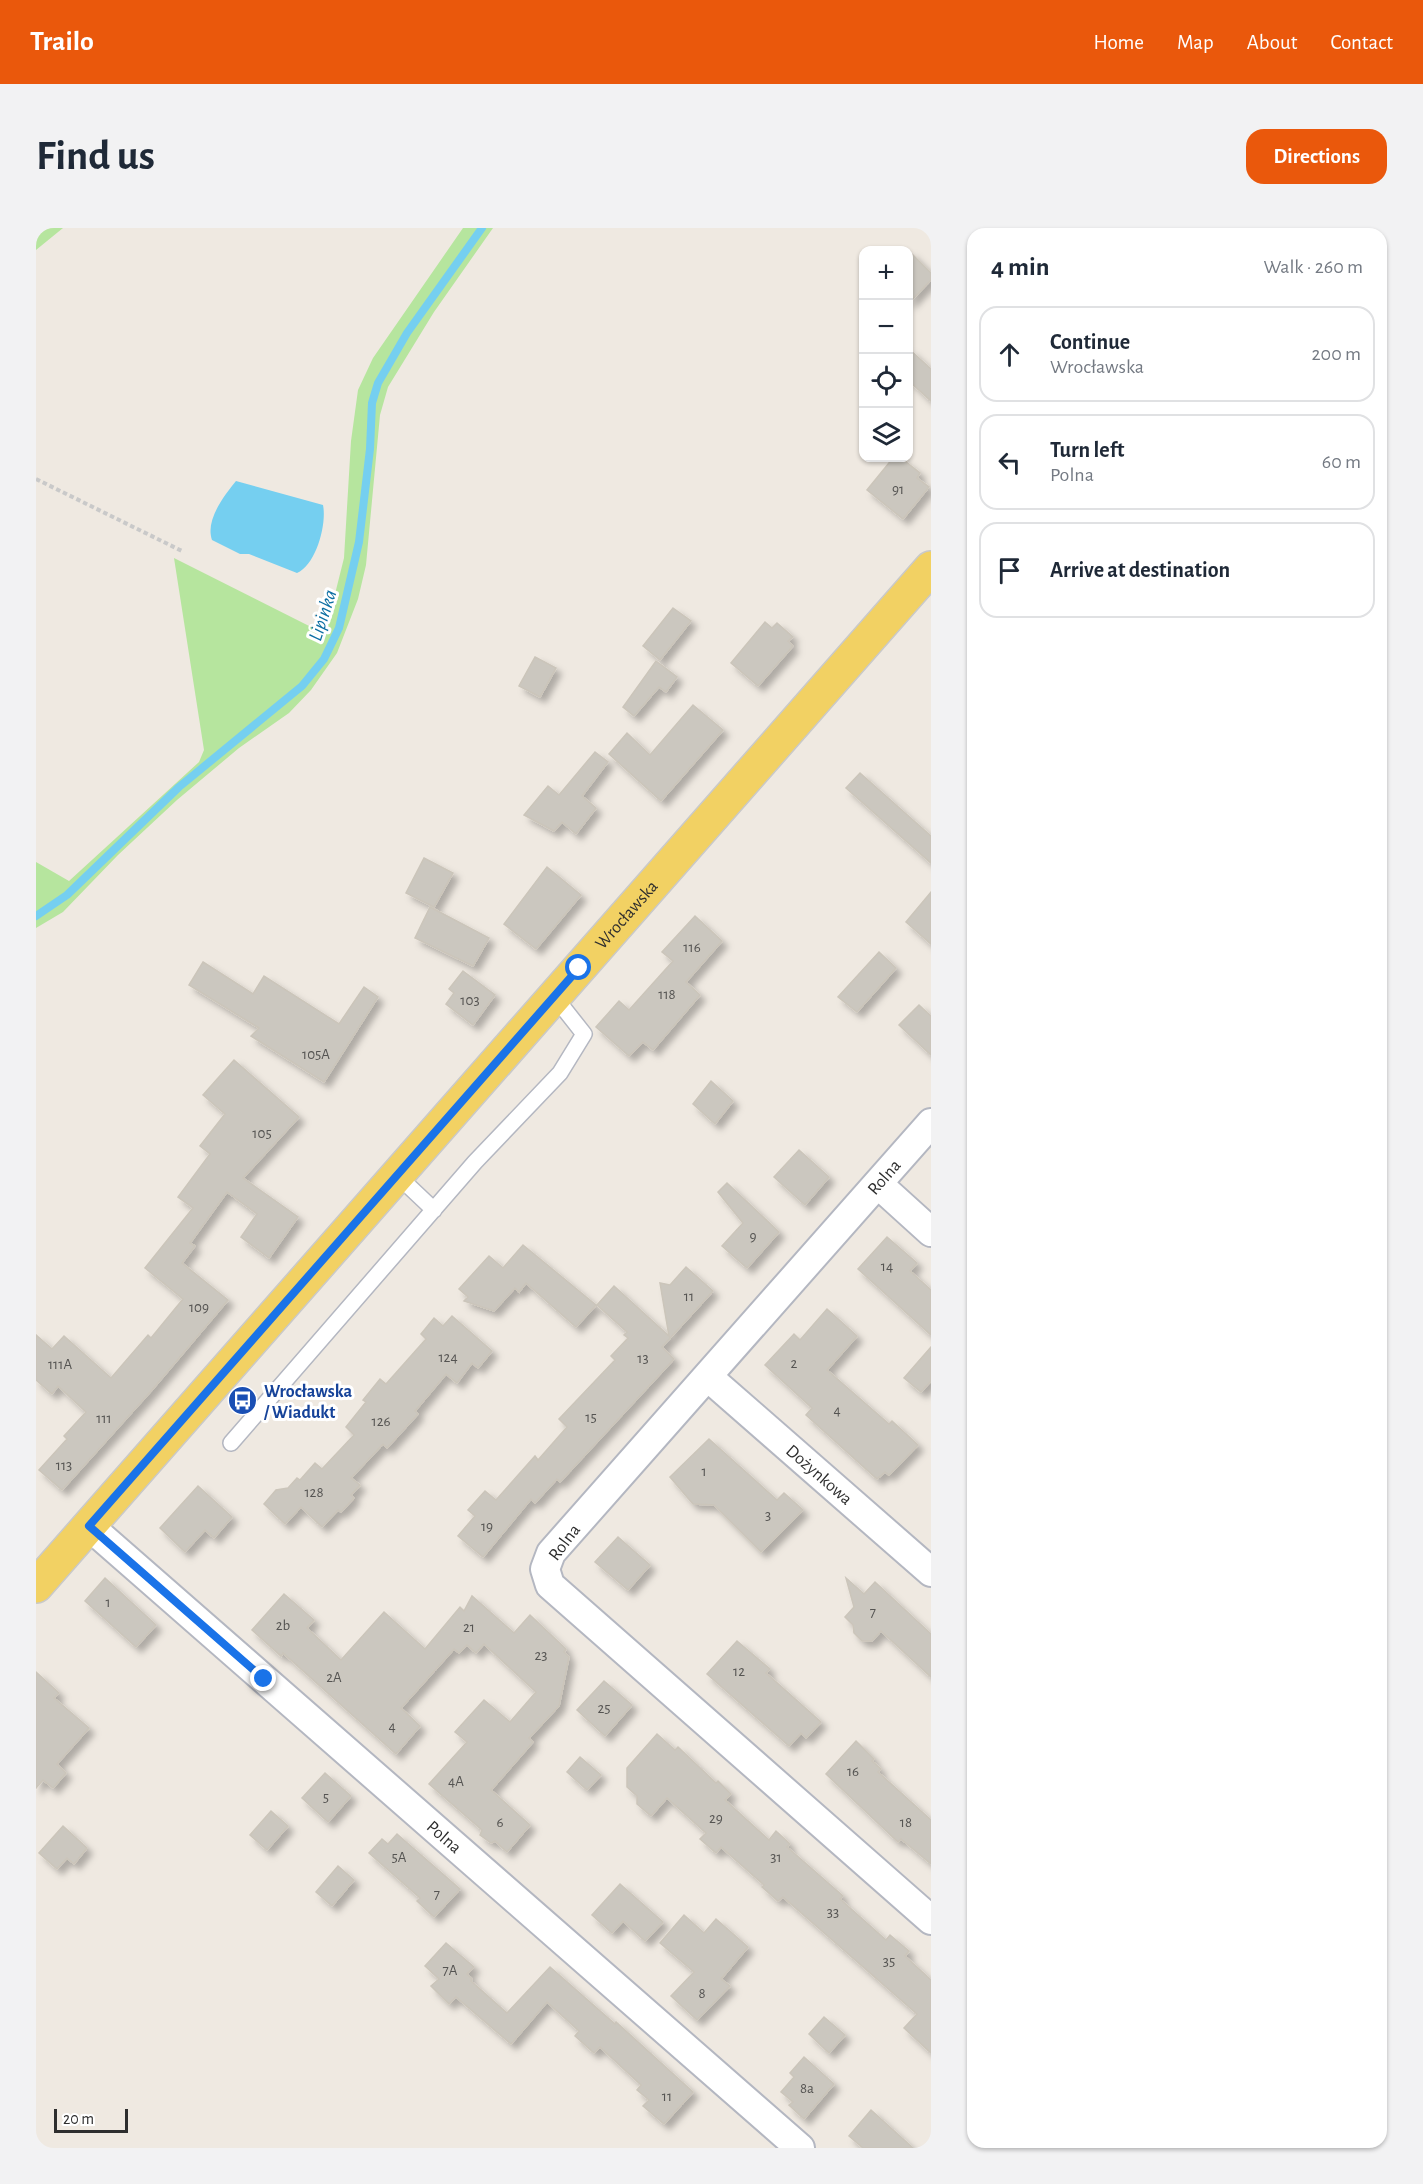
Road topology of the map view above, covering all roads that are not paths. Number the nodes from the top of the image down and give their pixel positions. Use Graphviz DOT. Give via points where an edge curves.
graph roads {
  1 [pos="931,568"];
  2 [pos="554,996"];
  3 [pos="931,1123"];
  4 [pos="397,1175"];
  5 [pos="878,1184"];
  6 [pos="434,1210"];
  7 [pos="931,1232"];
  8 [pos="708,1377"];
  9 [pos="231,1443"];
  10 [pos="89,1526"];
  11 [pos="931,1572"];
  12 [pos="36,1586"];
  13 [pos="931,1920"];
  14 [pos="800,2148"];
  1 -- 2 [label="main road, Wrocławska"];
  2 -- 4 [label="main road, Wrocławska"];
  2 -- 6 [label="lane" via="584,1034 560,1073"];
  3 -- 5 [label="street, Rolna"];
  4 -- 6 [label="lane"];
  4 -- 10 [label="main road, Wrocławska"];
  5 -- 7 [label="street"];
  5 -- 8 [label="street, Rolna"];
  6 -- 9 [label="lane"];
  8 -- 11 [label="street, Dożynkowa"];
  8 -- 13 [label="street, Rolna" via="551,1553 545,1569 550,1586"];
  10 -- 12 [label="main road, Wrocławska"];
  10 -- 14 [label="street, Polna"];
}
